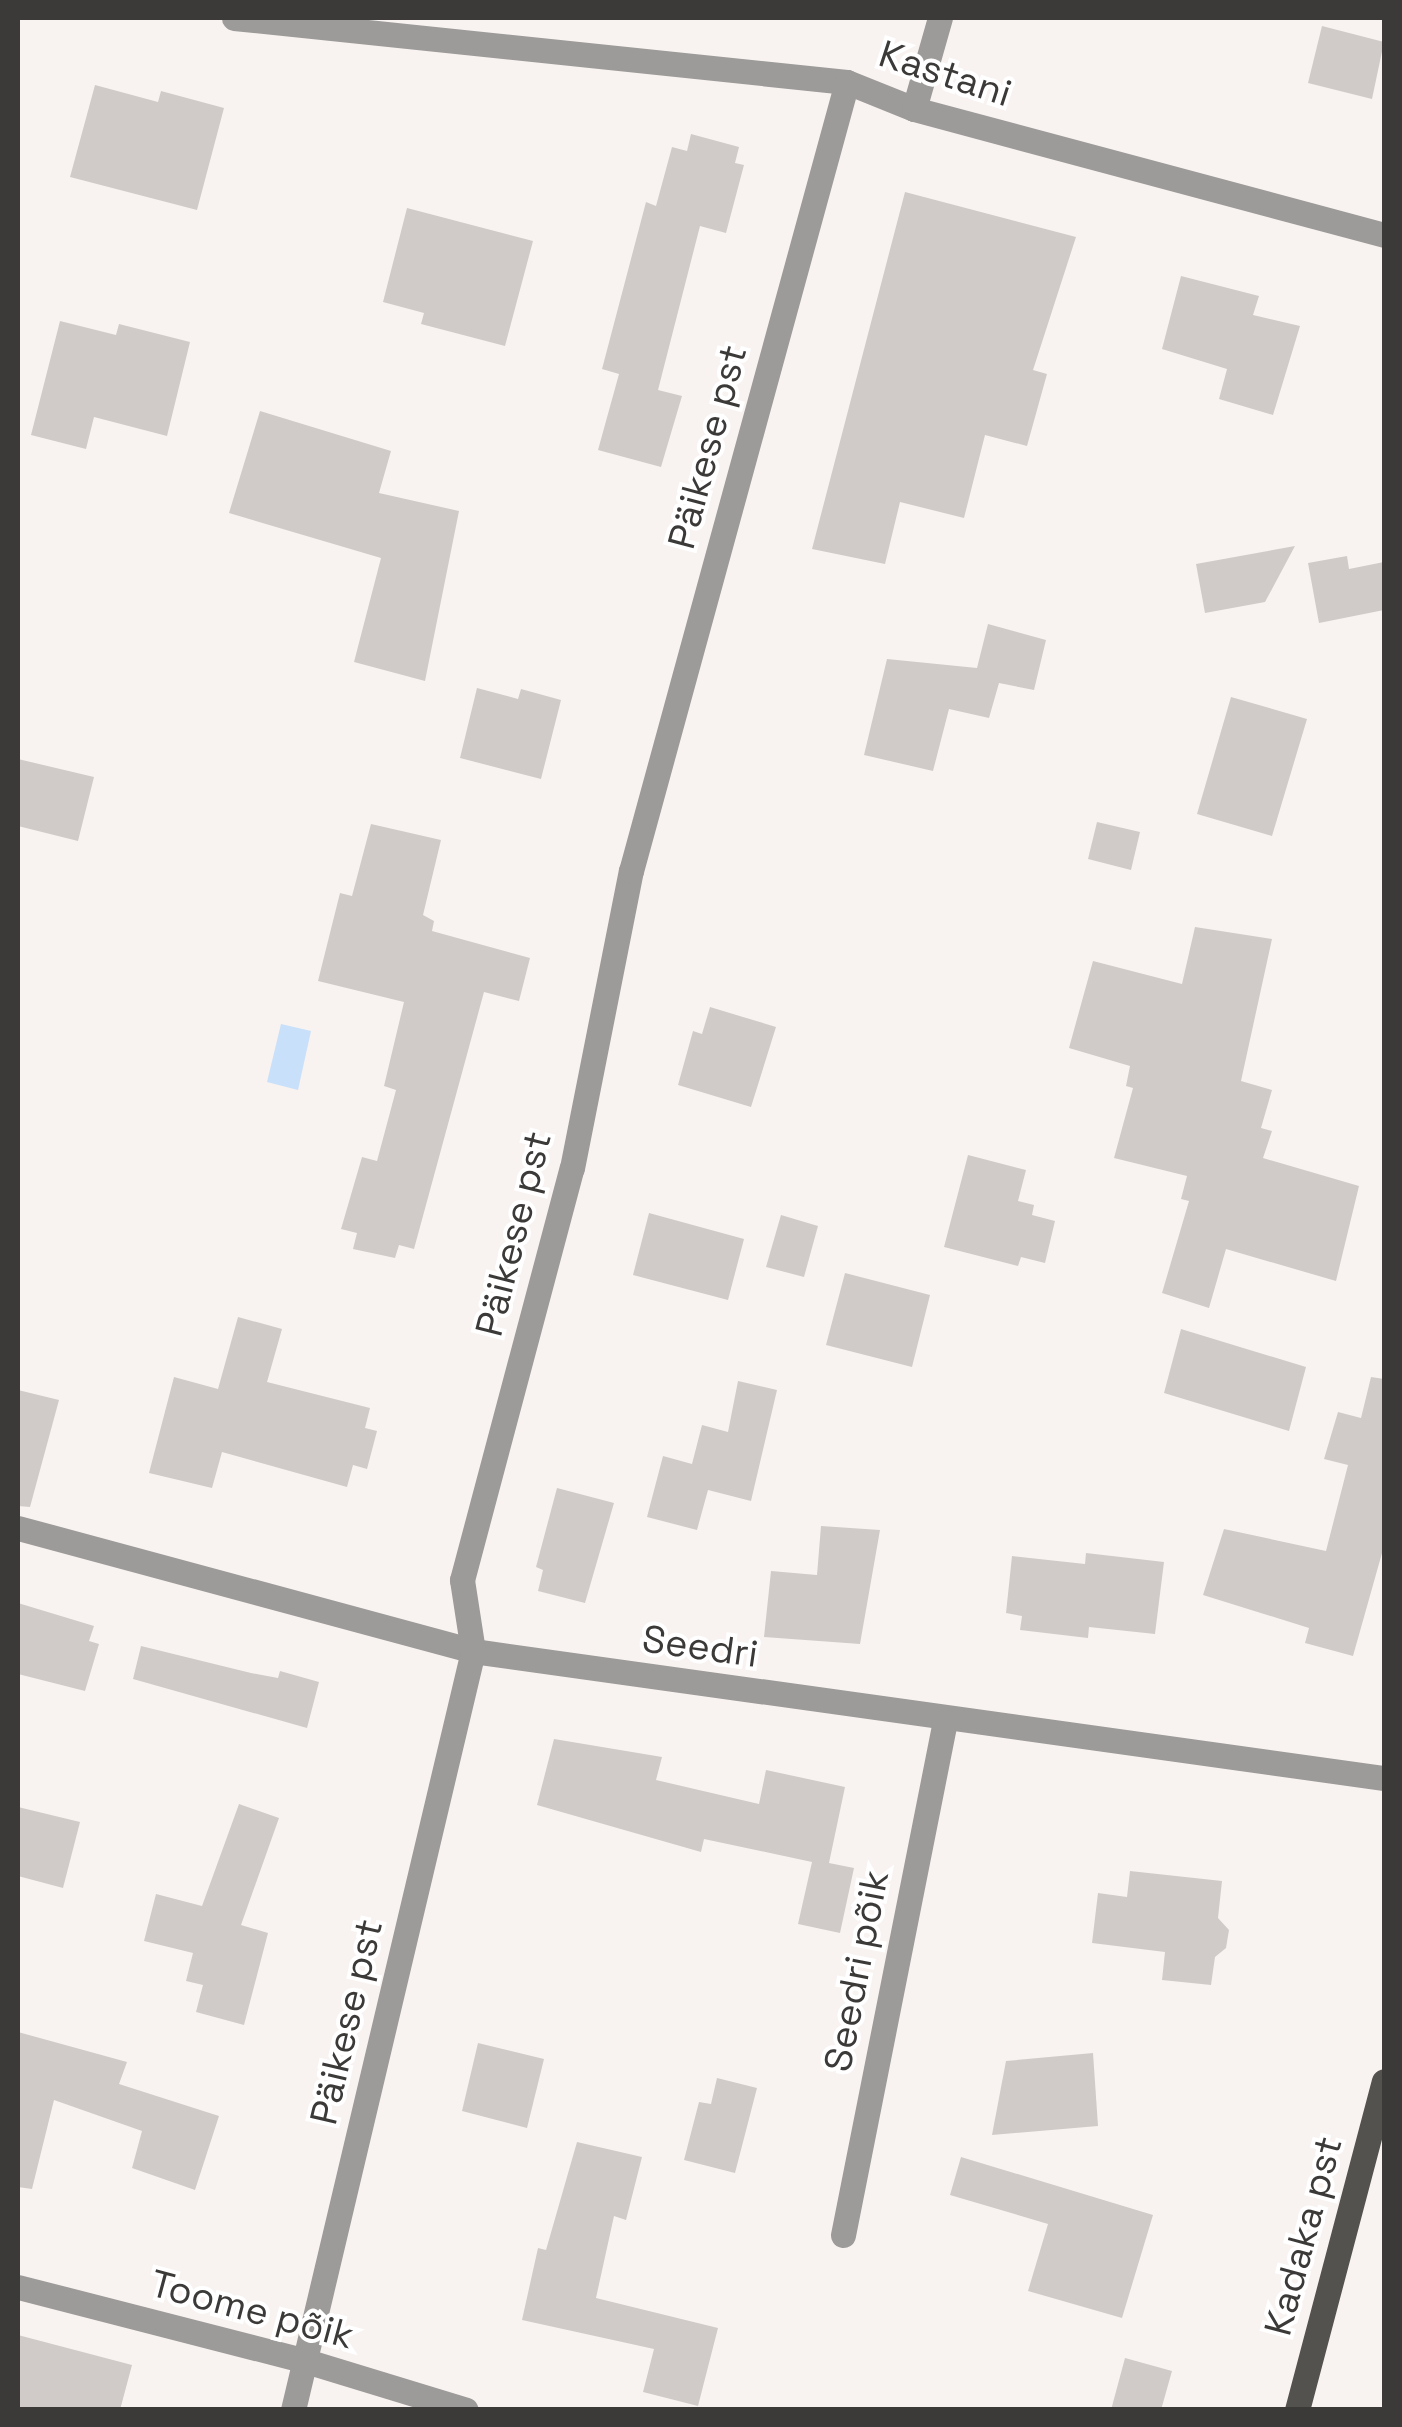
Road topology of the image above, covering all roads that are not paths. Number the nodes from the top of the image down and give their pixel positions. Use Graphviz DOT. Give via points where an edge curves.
graph roads {
  1 [pos="234,18"];
  2 [pos="940,18"];
  3 [pos="847,82"];
  4 [pos="914,109"];
  5 [pos="1384,235"];
  6 [pos="18,1528"];
  7 [pos="473,1651"];
  8 [pos="946,1722"];
  9 [pos="1384,1778"];
  10 [pos="1384,2081"];
  11 [pos="843,2235"];
  12 [pos="18,2287"];
  13 [pos="306,2360"];
  14 [pos="293,2410"];
  15 [pos="466,2410"];
  16 [pos="1297,2410"];
  1 -- 3 [label="street, Kastani"];
  2 -- 4 [label="street"];
  3 -- 4 [label="street, Kastani"];
  3 -- 7 [label="street, Päikese pst" via="631,871 572,1168 462,1580"];
  4 -- 5 [label="street, Kastani"];
  6 -- 7 [label="street, Seedri"];
  7 -- 8 [label="street, Seedri"];
  7 -- 13 [label="street, Päikese pst"];
  8 -- 9 [label="street, Seedri"];
  8 -- 11 [label="street, Seedri põik"];
  10 -- 16 [label="main road, Kadaka pst"];
  12 -- 13 [label="street, Toome põik"];
  13 -- 14 [label="street, Päikese pst"];
  13 -- 15 [label="street, Toome põik"];
}
